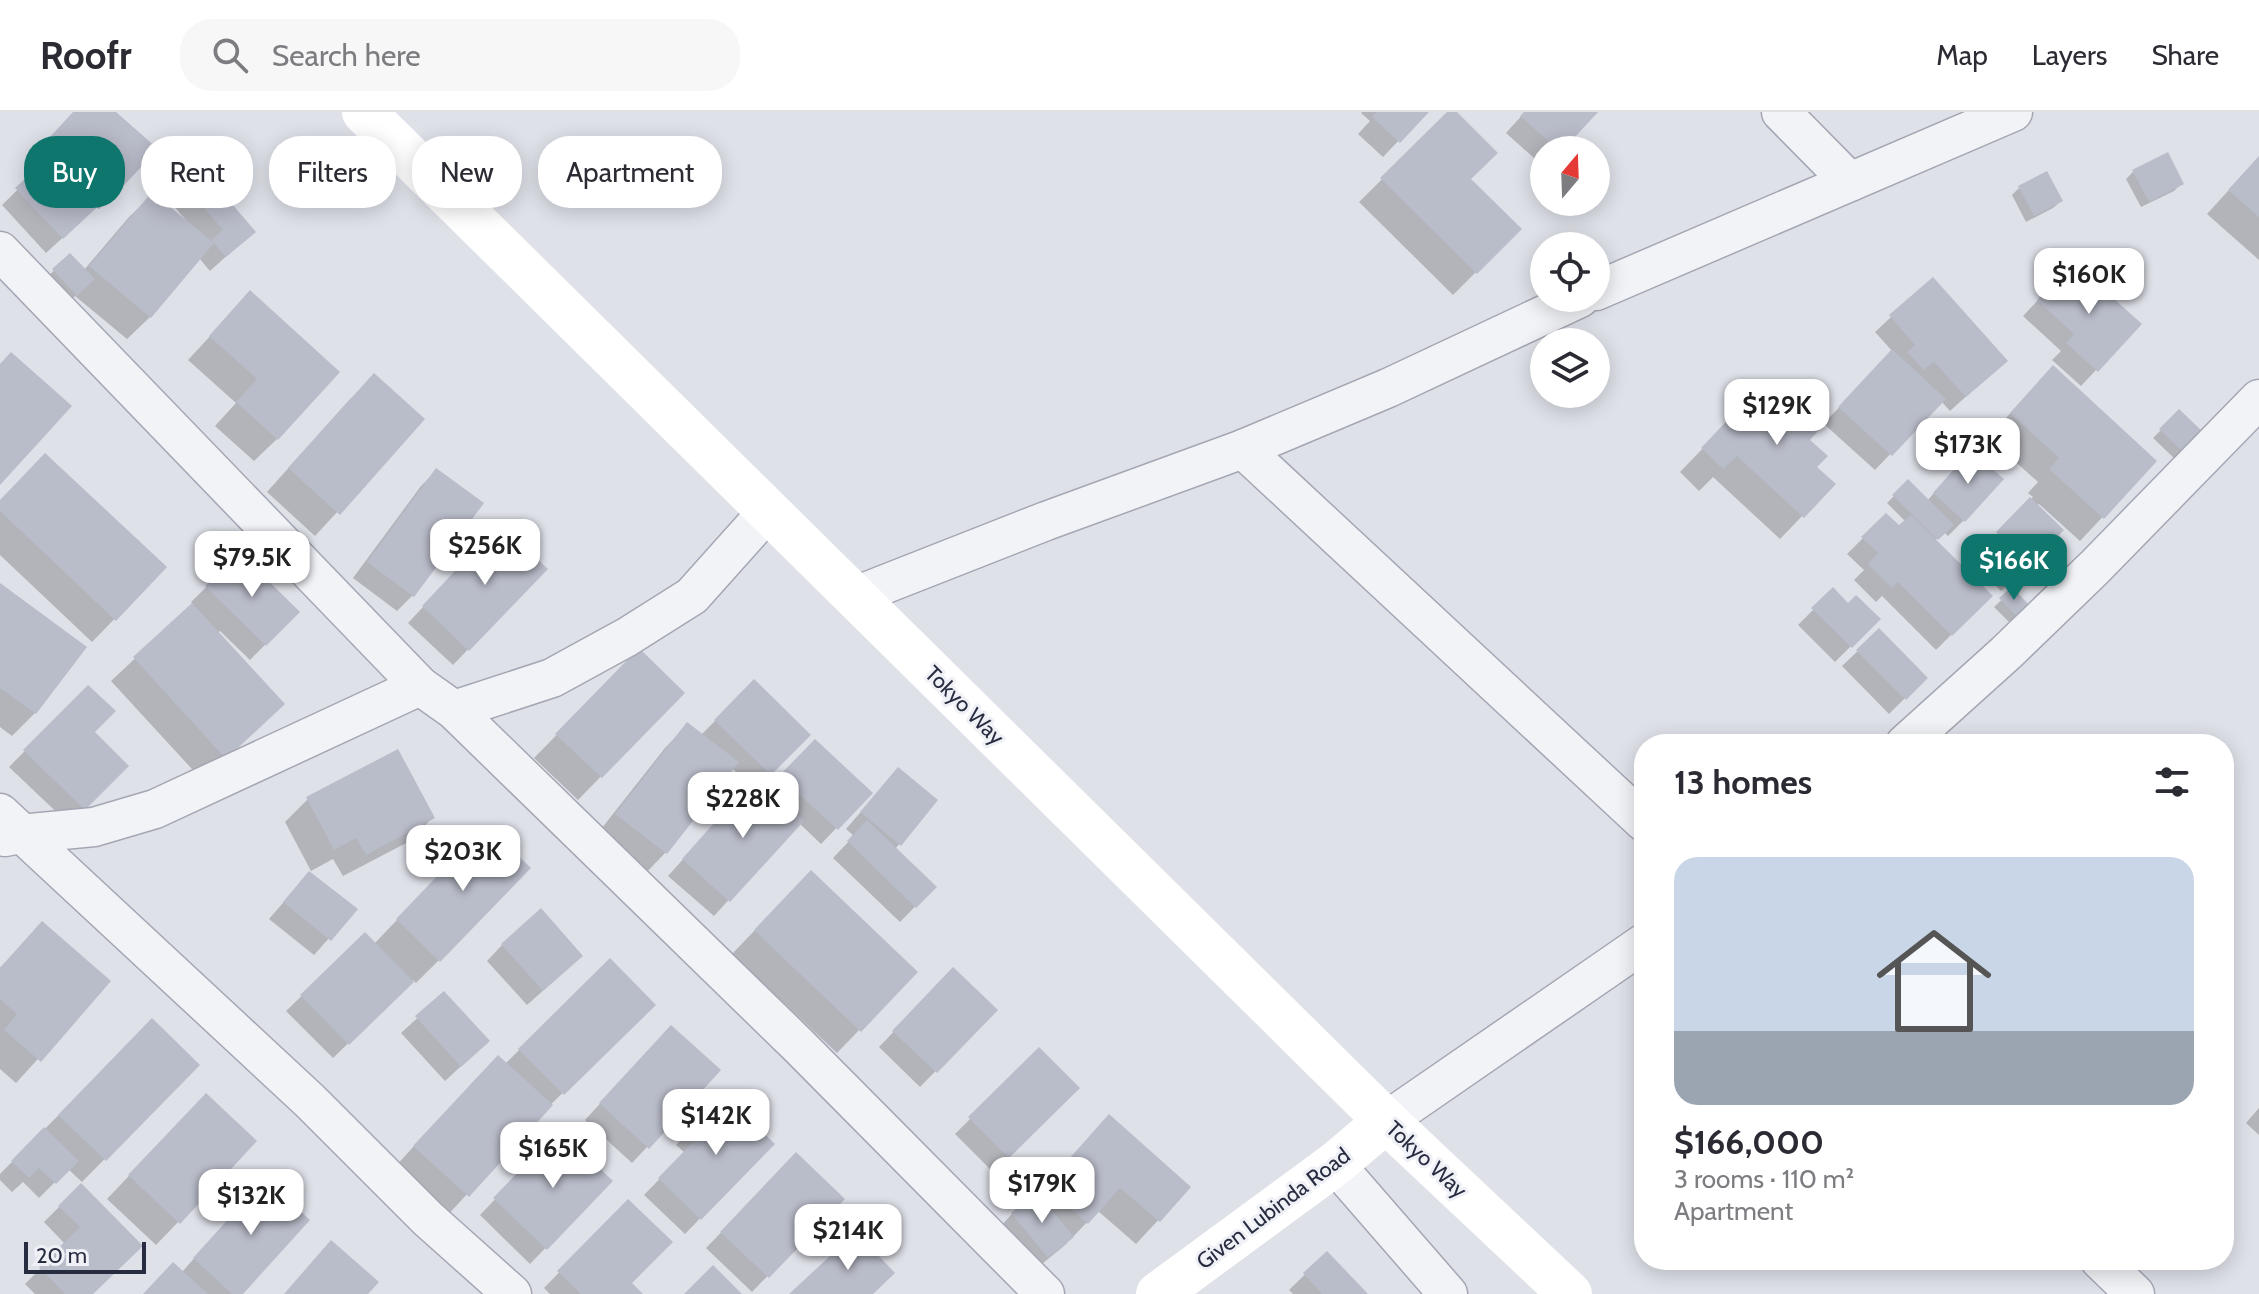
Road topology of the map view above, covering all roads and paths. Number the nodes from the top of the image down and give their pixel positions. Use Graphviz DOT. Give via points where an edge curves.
graph roads {
  1 [pos="364,112"];
  2 [pos="1781,112"];
  3 [pos="2013,112"];
  4 [pos="1850,182"];
  5 [pos="0,251"];
  6 [pos="1610,285"];
  7 [pos="1550,312"];
  8 [pos="2259,399"];
  9 [pos="1243,449"];
  10 [pos="768,511"];
  11 [pos="855,596"];
  12 [pos="420,686"];
  13 [pos="454,710"];
  14 [pos="1916,734"];
  15 [pos="1634,813"];
  16 [pos="7,828"];
  17 [pos="1634,950"];
  18 [pos="1386,1121"];
  19 [pos="1335,1164"];
  20 [pos="2110,1270"];
  21 [pos="512,1294"];
  22 [pos="1045,1294"];
  23 [pos="1158,1294"];
  24 [pos="1448,1294"];
  25 [pos="1570,1294"];
  26 [pos="2135,1294"];
  1 -- 10 [label="main road, Tokyo Way"];
  2 -- 4 [label="street"];
  3 -- 4 [label="street"];
  4 -- 6 [label="street"];
  5 -- 12 [label="street"];
  7 -- 9 [label="street"];
  8 -- 14 [label="street" via="2084,577"];
  9 -- 11 [label="street"];
  9 -- 15 [label="street"];
  10 -- 11 [label="main road, Tokyo Way"];
  10 -- 13 [label="street" via="692,596 640,629 552,678"];
  11 -- 18 [label="main road, Tokyo Way"];
  12 -- 13 [label="street"];
  12 -- 16 [label="street" via="155,809 94,827"];
  13 -- 22 [label="street"];
  16 -- 21 [label="street" via="310,1101"];
  17 -- 18 [label="street"];
  18 -- 19 [label="main road, Given Lubinda Road"];
  18 -- 25 [label="main road, Tokyo Way"];
  19 -- 23 [label="main road, Given Lubinda Road"];
  19 -- 24 [label="street"];
  20 -- 26 [label="street"];
}
